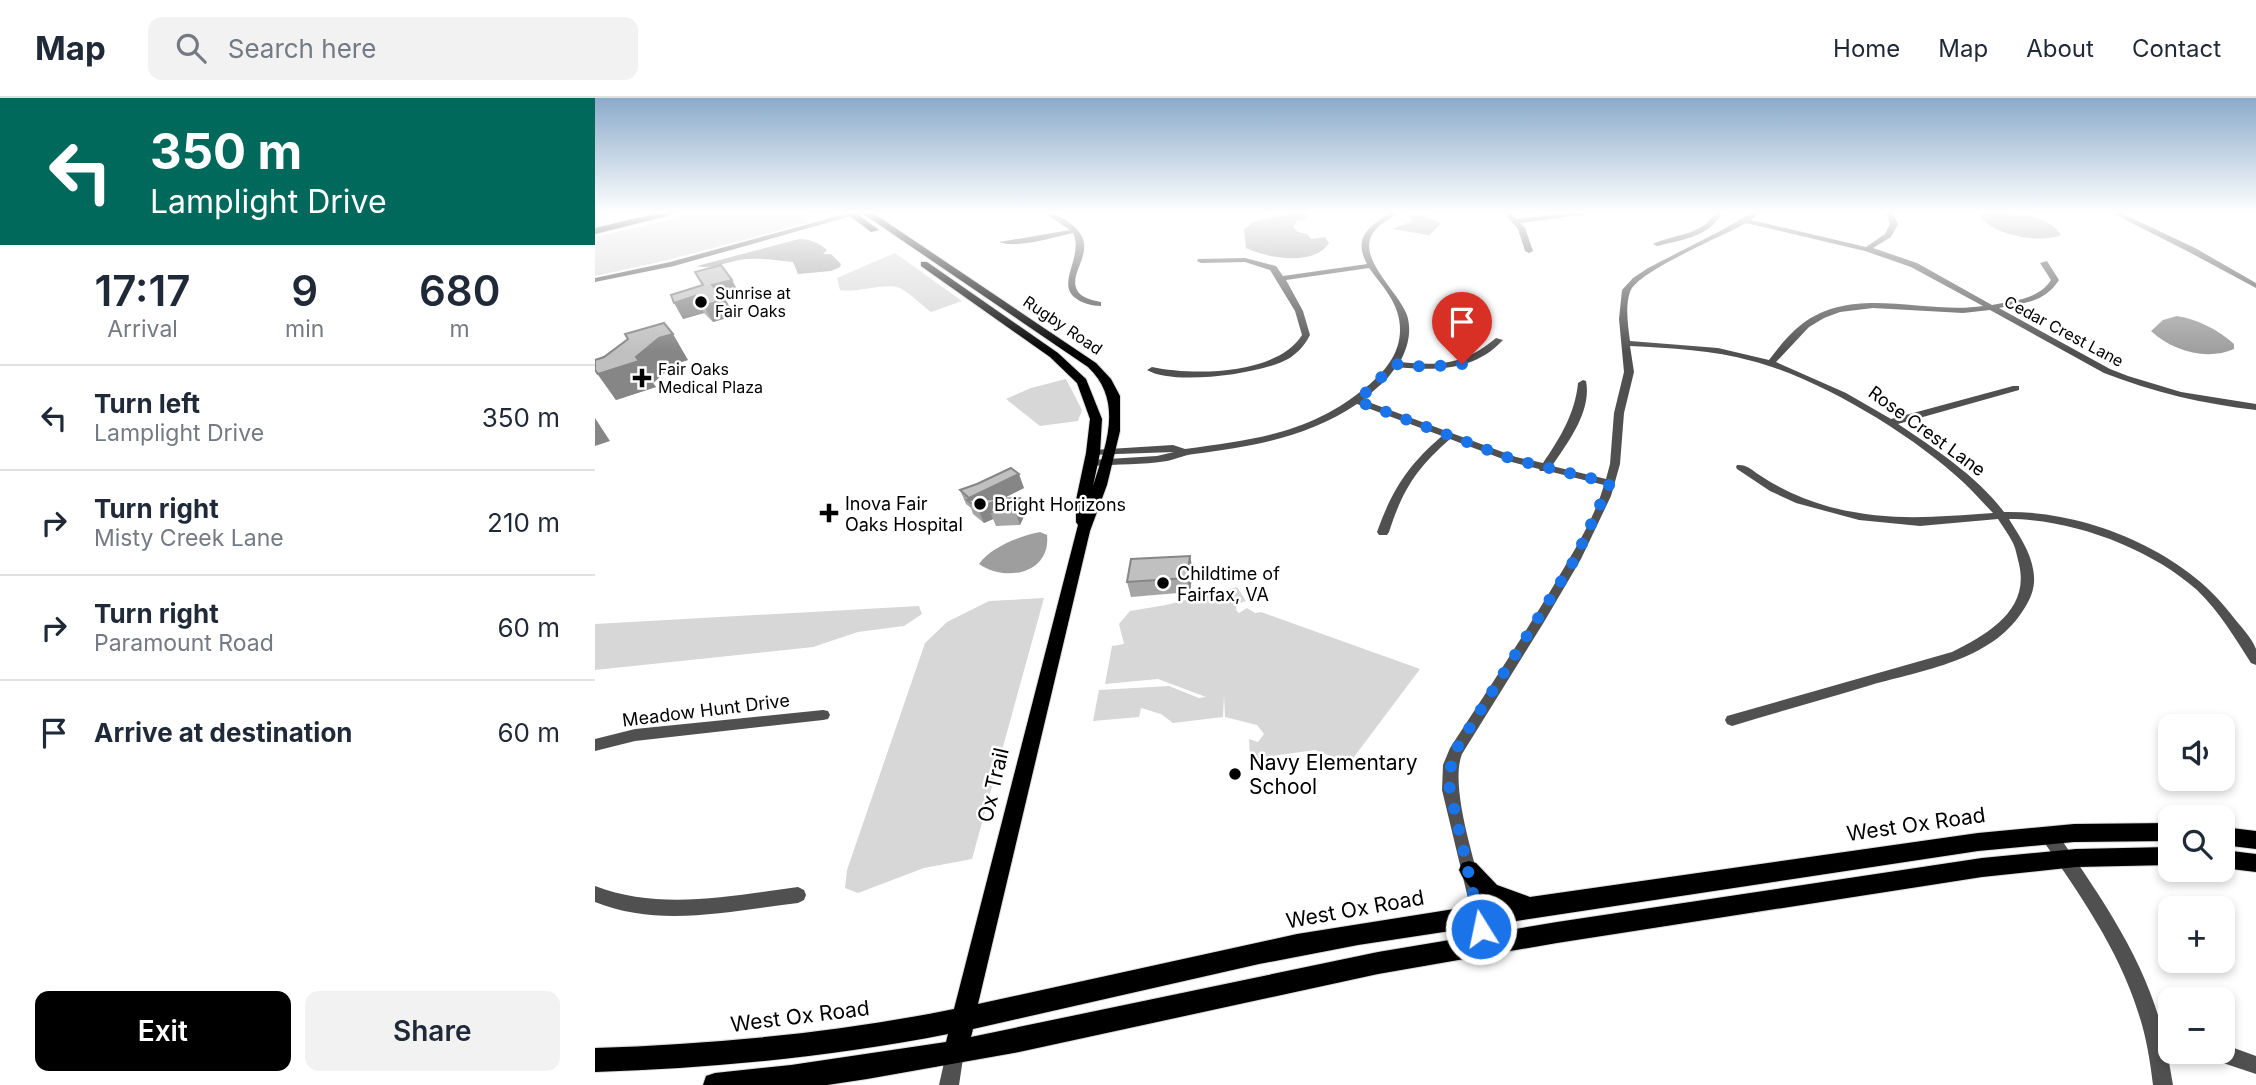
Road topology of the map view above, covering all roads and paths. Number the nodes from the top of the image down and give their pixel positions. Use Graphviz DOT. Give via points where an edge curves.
graph roads {
  1 [pos="684,259"];
  2 [pos="918,259"];
  3 [pos="933,259"];
  4 [pos="1078,259"];
  5 [pos="1366,259"];
  6 [pos="1673,259"];
  7 [pos="1898,259"];
  8 [pos="2208,259"];
  9 [pos="1201,261"];
  10 [pos="2044,263"];
  11 [pos="1369,266"];
  12 [pos="1280,279"];
  13 [pos="595,280"];
  14 [pos="2256,286"];
  15 [pos="1098,304"];
  16 [pos="1994,309"];
  17 [pos="1499,340"];
  18 [pos="1626,343"];
  19 [pos="1771,363"];
  20 [pos="1395,364"];
  21 [pos="1151,370"];
  22 [pos="1583,383"];
  23 [pos="2016,388"];
  24 [pos="1357,401"];
  25 [pos="2256,407"];
  26 [pos="1889,423"];
  27 [pos="1449,435"];
  28 [pos="1100,457"];
  29 [pos="1741,467"];
  30 [pos="1544,469"];
  31 [pos="1610,483"];
  32 [pos="2003,516"];
  33 [pos="1383,532"];
  34 [pos="2256,660"];
  35 [pos="823,715"];
  36 [pos="1732,720"];
  37 [pos="595,745"];
  38 [pos="2158,832"];
  39 [pos="2048,834"];
  40 [pos="2235,837"];
  41 [pos="2256,840"];
  42 [pos="2158,856"];
  43 [pos="2064,857"];
  44 [pos="2235,860"];
  45 [pos="2256,863"];
  46 [pos="1469,870"];
  47 [pos="595,894"];
  48 [pos="798,895"];
  49 [pos="1531,907"];
  50 [pos="1480,915"];
  51 [pos="1482,944"];
  52 [pos="963,1019"];
  53 [pos="2158,1024"];
  54 [pos="955,1052"];
  55 [pos="2235,1058"];
  56 [pos="595,1060"];
  57 [pos="2163,1064"];
  58 [pos="2256,1065"];
  59 [pos="715,1085"];
  60 [pos="949,1085"];
  61 [pos="2163,1085"];
  1 -- 13 [label="street"];
  2 -- 28 [label="main road, Rugby Road" via="1066,364 1091,401"];
  3 -- 28 [label="main road, Rugby Road" via="1101,373 1115,401 1115,425"];
  4 -- 15 [label="street" via="1070,281 1074,293"];
  5 -- 11 [label="street"];
  6 -- 18 [label="street" via="1630,285 1622,305"];
  7 -- 16 [label="street, Cedar Crest Lane"];
  8 -- 14 [label="street"];
  9 -- 12 [label="street" via="1256,261 1273,268"];
  10 -- 16 [label="street" via="2055,280 2047,293"];
  11 -- 12 [label="street"];
  11 -- 20 [label="street" via="1403,311 1406,331"];
  12 -- 21 [label="street" via="1306,326 1304,339 1289,355 1237,371 1172,374"];
  16 -- 19 [label="street" via="1872,305 1845,309 1804,325"];
  16 -- 25 [label="street, Cedar Crest Lane" via="2131,381 2190,397"];
  17 -- 20 [label="street" via="1486,353 1459,364"];
  18 -- 19 [label="street, Rose Crest Lane" via="1703,349"];
  18 -- 31 [label="street" via="1629,372"];
  19 -- 26 [label="street, Rose Crest Lane" via="1821,383"];
  20 -- 24 [label="street"];
  22 -- 30 [label="street" via="1575,421"];
  23 -- 26 [label="street"];
  24 -- 27 [label="street"];
  24 -- 28 [label="street" via="1315,425 1273,439 1169,457"];
  26 -- 32 [label="street, Rose Crest Lane" via="1985,494"];
  27 -- 30 [label="street"];
  27 -- 33 [label="street" via="1402,482"];
  28 -- 52 [label="main road, Ox Trail"];
  29 -- 32 [label="street" via="1783,494 1824,508 1902,522"];
  30 -- 31 [label="street"];
  31 -- 46 [label="street" via="1575,559 1455,751 1448,778"];
  32 -- 34 [label="street" via="2047,518 2087,528 2175,568 2226,614"];
  32 -- 36 [label="street, Rose Crest Lane" via="2019,542 2028,578 2018,607 1995,634 1956,656"];
  35 -- 37 [label="street, Meadow Hunt Drive" via="635,735"];
  38 -- 39 [label="main road, West Ox Road"];
  39 -- 43 [label="street"];
  39 -- 49 [label="main road, West Ox Road"];
  40 -- 41 [label="main road"];
  42 -- 43 [label="main road"];
  43 -- 51 [label="main road"];
  43 -- 53 [label="street" via="2132,967"];
  44 -- 45 [label="main road"];
  46 -- 49 [label="main road" via="1490,892"];
  46 -- 50 [label="street"];
  47 -- 48 [label="street" via="630,906 659,909"];
  49 -- 50 [label="main road, West Ox Road"];
  50 -- 51 [label="street"];
  50 -- 52 [label="main road, West Ox Road" via="1296,946"];
  51 -- 54 [label="main road"];
  52 -- 54 [label="main road, Ox Trail"];
  52 -- 56 [label="main road, West Ox Road" via="750,1050"];
  54 -- 59 [label="main road" via="835,1073"];
  54 -- 60 [label="street"];
  55 -- 58 [label="street"];
  57 -- 61 [label="street"];
}
